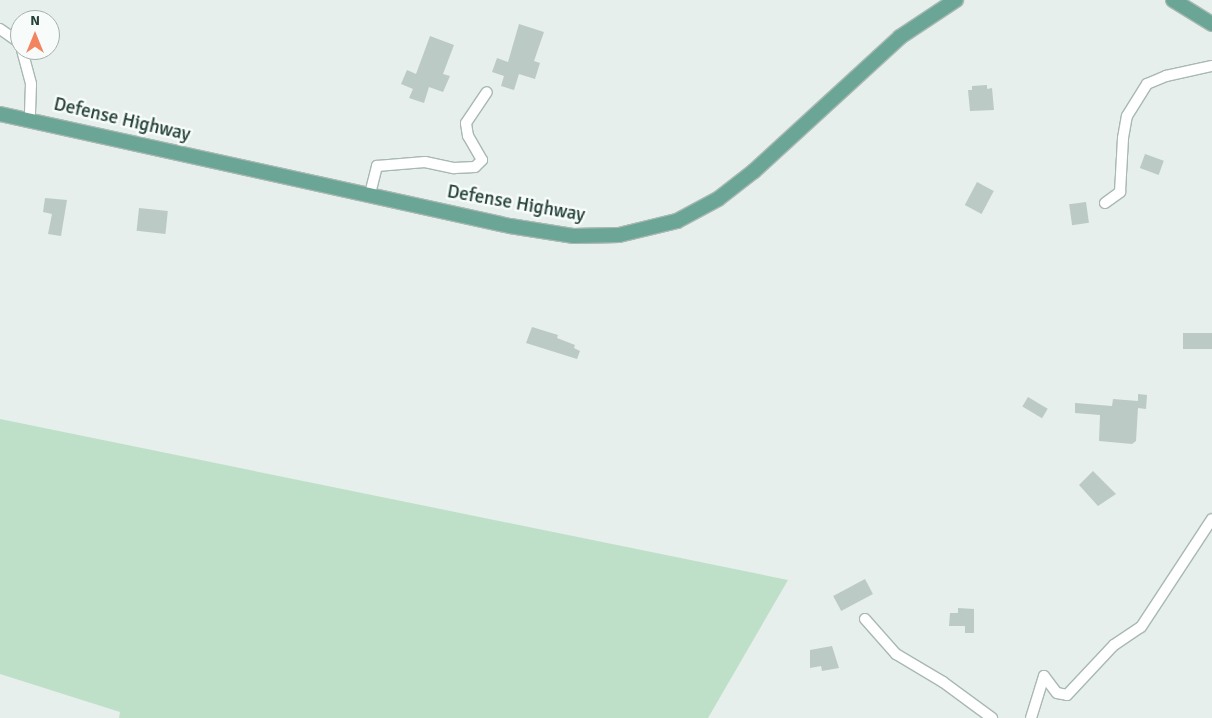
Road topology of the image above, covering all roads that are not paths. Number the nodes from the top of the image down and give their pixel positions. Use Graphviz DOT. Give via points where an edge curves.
graph roads {
  1 [pos="956,0"];
  2 [pos="1173,0"];
  3 [pos="1212,24"];
  4 [pos="25,60"];
  5 [pos="1212,66"];
  6 [pos="487,92"];
  7 [pos="0,114"];
  8 [pos="30,119"];
  9 [pos="370,194"];
  10 [pos="1105,203"];
  11 [pos="1212,519"];
  12 [pos="865,620"];
  13 [pos="992,718"];
  14 [pos="1030,718"];
  1 -- 9 [label="main road, Defense Highway" via="900,37 736,186 698,211 660,227 619,235 567,235"];
  2 -- 3 [label="main road"];
  4 -- 8 [label="street" via="31,84"];
  5 -- 10 [label="street" via="1166,76 1147,84 1127,116 1120,192"];
  6 -- 9 [label="street" via="466,123 468,136 482,160 475,168 454,168 425,162 376,166"];
  7 -- 8 [label="main road, Defense Highway"];
  8 -- 9 [label="main road, Defense Highway"];
  11 -- 14 [label="street" via="1142,627 1114,645 1067,695 1057,693 1044,676"];
  12 -- 13 [label="street" via="896,654 943,682"];
}
